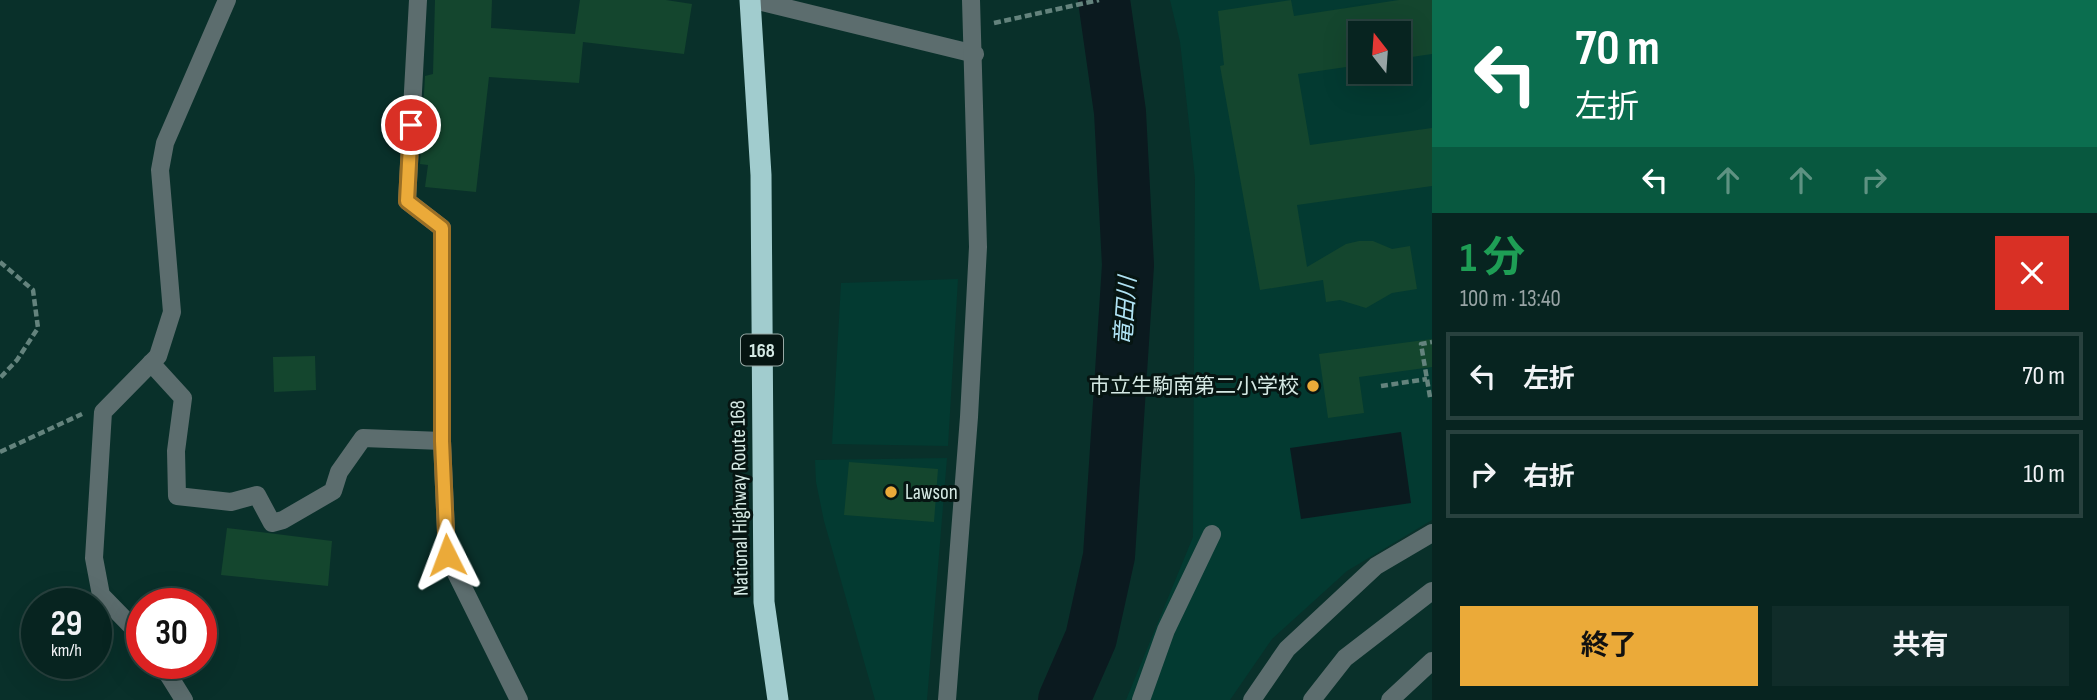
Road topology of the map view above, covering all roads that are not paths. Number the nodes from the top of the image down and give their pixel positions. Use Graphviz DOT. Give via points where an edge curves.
graph roads {
  1 [pos="227,0"];
  2 [pos="418,0"];
  3 [pos="752,0"];
  4 [pos="971,0"];
  5 [pos="975,54"];
  6 [pos="151,363"];
  7 [pos="442,441"];
  8 [pos="1432,533"];
  9 [pos="1212,534"];
  10 [pos="1432,591"];
  11 [pos="126,621"];
  12 [pos="1432,661"];
  13 [pos="171,679"];
  14 [pos="184,700"];
  15 [pos="519,700"];
  16 [pos="778,700"];
  17 [pos="947,700"];
  18 [pos="1141,700"];
  19 [pos="1252,700"];
  20 [pos="1312,700"];
  21 [pos="1390,700"];
  1 -- 6 [label="street" via="164,143 160,170 172,312 158,356"];
  2 -- 7 [label="street" via="407,201 442,228"];
  3 -- 5 [label="street"];
  3 -- 16 [label="highway, National Highway Route 168 / 168" via="761,175 764,602"];
  4 -- 5 [label="street"];
  5 -- 17 [label="street" via="978,247"];
  6 -- 7 [label="street" via="183,398 176,452 177,496 231,502 257,495 272,523 333,491 363,438"];
  6 -- 11 [label="street" via="103,412 94,558 101,595"];
  7 -- 15 [label="street" via="447,555"];
  8 -- 19 [label="street" via="1376,566 1287,649"];
  9 -- 18 [label="street" via="1166,629"];
  10 -- 20 [label="street" via="1345,658"];
  12 -- 21 [label="street"];
  13 -- 14 [label="street"];
}
